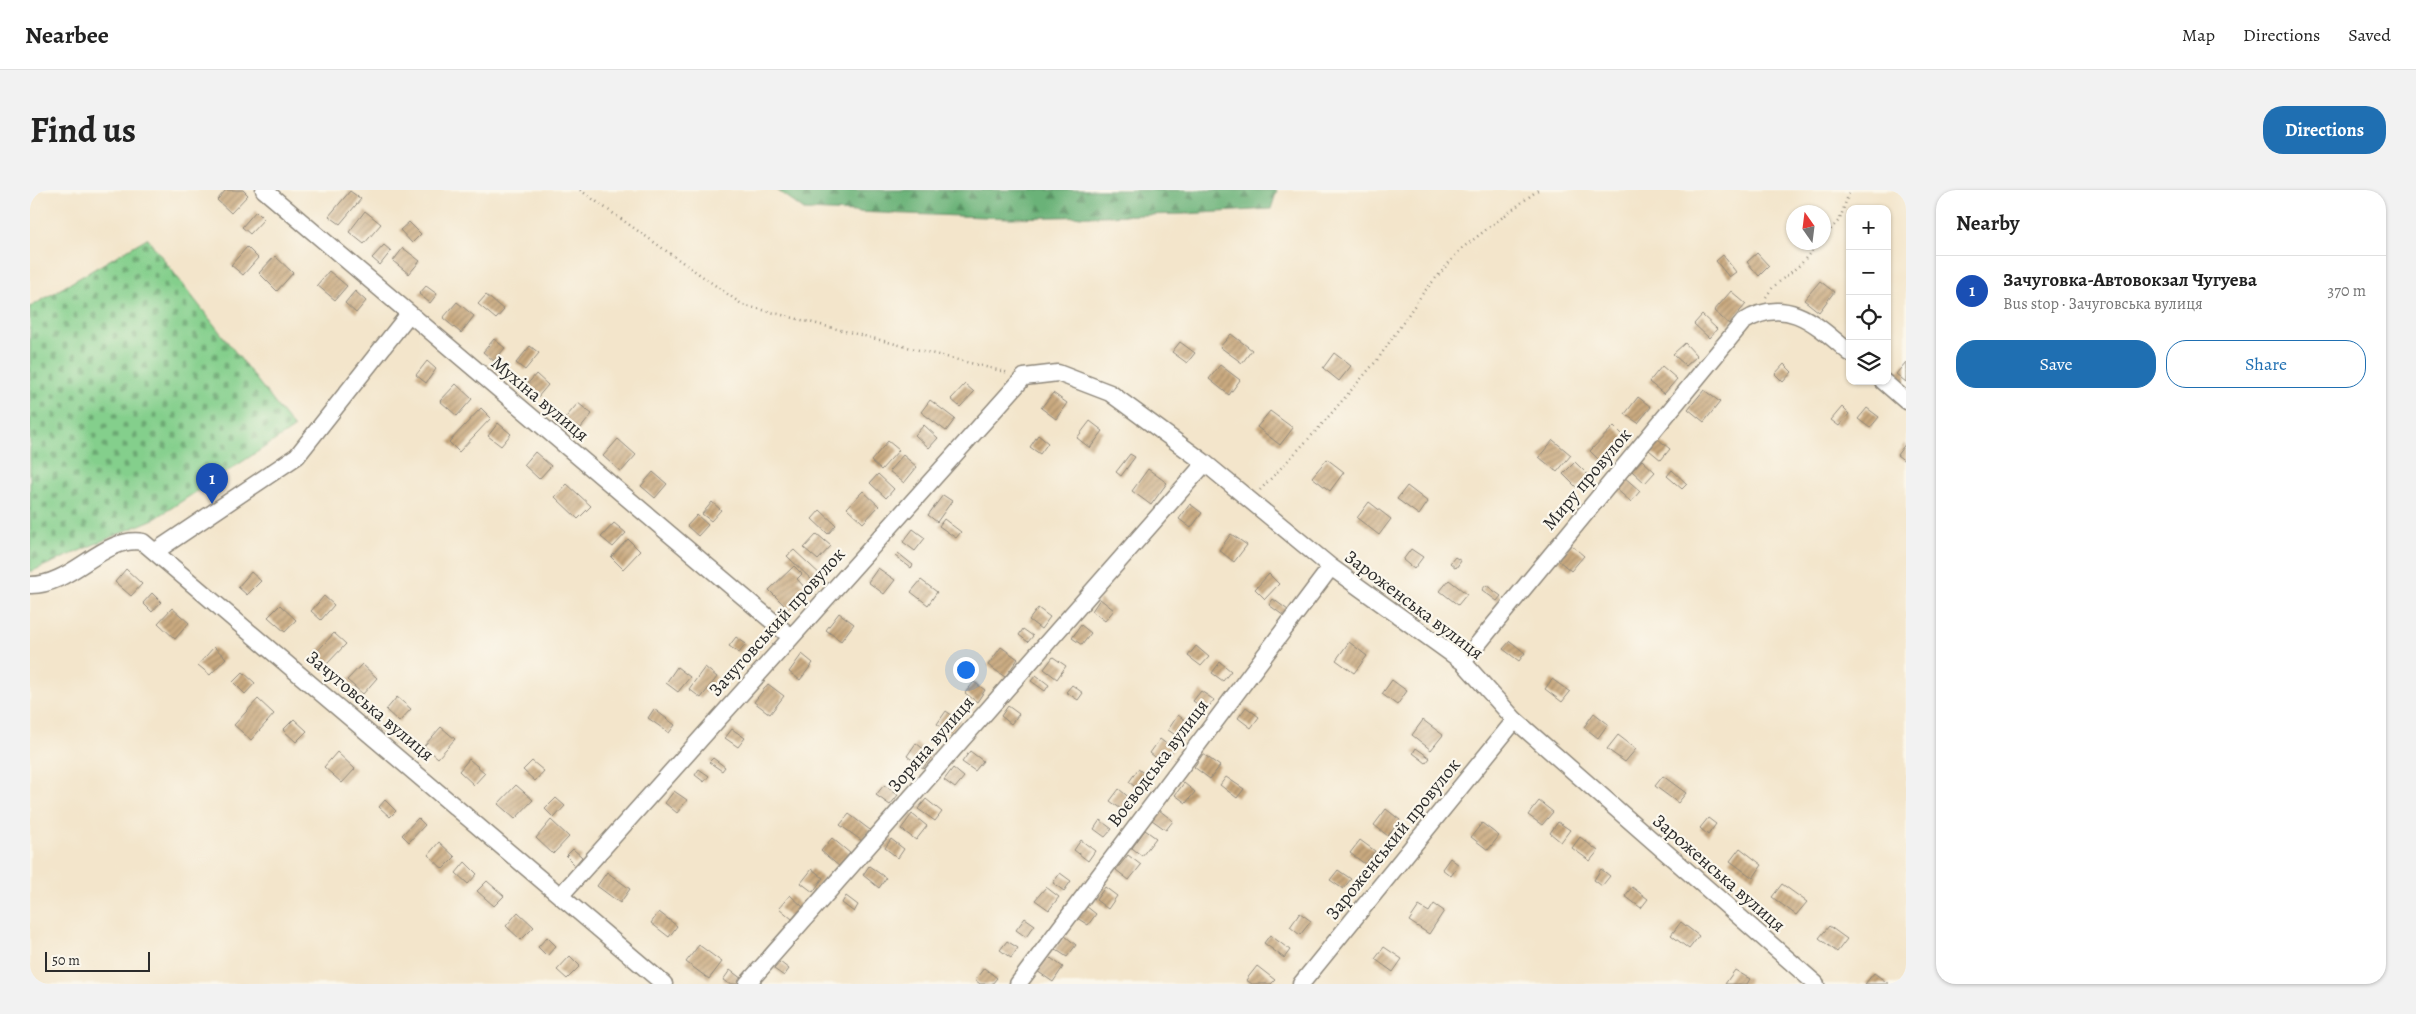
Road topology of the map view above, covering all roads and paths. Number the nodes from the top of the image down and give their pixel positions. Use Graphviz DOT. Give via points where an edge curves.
graph roads {
  1 [pos="264,190"];
  2 [pos="580,190"];
  3 [pos="1538,190"];
  4 [pos="1850,190"];
  5 [pos="1831,229"];
  6 [pos="1812,250"];
  7 [pos="409,314"];
  8 [pos="1749,319"];
  9 [pos="1846,350"];
  10 [pos="1024,377"];
  11 [pos="1888,385"];
  12 [pos="1906,400"];
  13 [pos="1205,463"];
  14 [pos="1250,500"];
  15 [pos="156,551"];
  16 [pos="1331,566"];
  17 [pos="30,586"];
  18 [pos="792,637"];
  19 [pos="1462,662"];
  20 [pos="1515,720"];
  21 [pos="561,895"];
  22 [pos="664,984"];
  23 [pos="747,984"];
  24 [pos="1018,984"];
  25 [pos="1301,984"];
  26 [pos="1816,984"];
  1 -- 7 [label="street, Мухіна вулиця"];
  2 -- 10 [label="path" via="743,305"];
  3 -- 14 [label="path" via="1461,249 1423,293 1378,359 1317,430"];
  4 -- 5 [label="path" via="1840,219"];
  6 -- 8 [label="path" via="1773,287"];
  7 -- 15 [label="street" via="297,456"];
  7 -- 18 [label="street, Мухіна вулиця"];
  8 -- 9 [label="street" via="1782,311 1796,314 1813,321"];
  8 -- 19 [label="street, Миру провулок"];
  10 -- 13 [label="street, Зароженська вулиця" via="1058,372 1110,393"];
  10 -- 18 [label="street, Зачуговський провулок"];
  11 -- 12 [label="street"];
  13 -- 14 [label="street, Зароженська вулиця"];
  13 -- 23 [label="street, Зоряна вулиця"];
  14 -- 16 [label="street, Зароженська вулиця"];
  15 -- 17 [label="street, Зачуговська вулиця" via="143,542 120,542 58,580 43,586"];
  15 -- 21 [label="street, Зачуговська вулиця"];
  16 -- 19 [label="street, Зароженська вулиця"];
  16 -- 24 [label="street, Воєводська вулиця"];
  18 -- 21 [label="street, Зачуговський провулок"];
  19 -- 20 [label="street, Зароженська вулиця"];
  20 -- 25 [label="street, Зароженський провулок"];
  20 -- 26 [label="street, Зароженська вулиця"];
  21 -- 22 [label="street, Зачуговська вулиця"];
}
